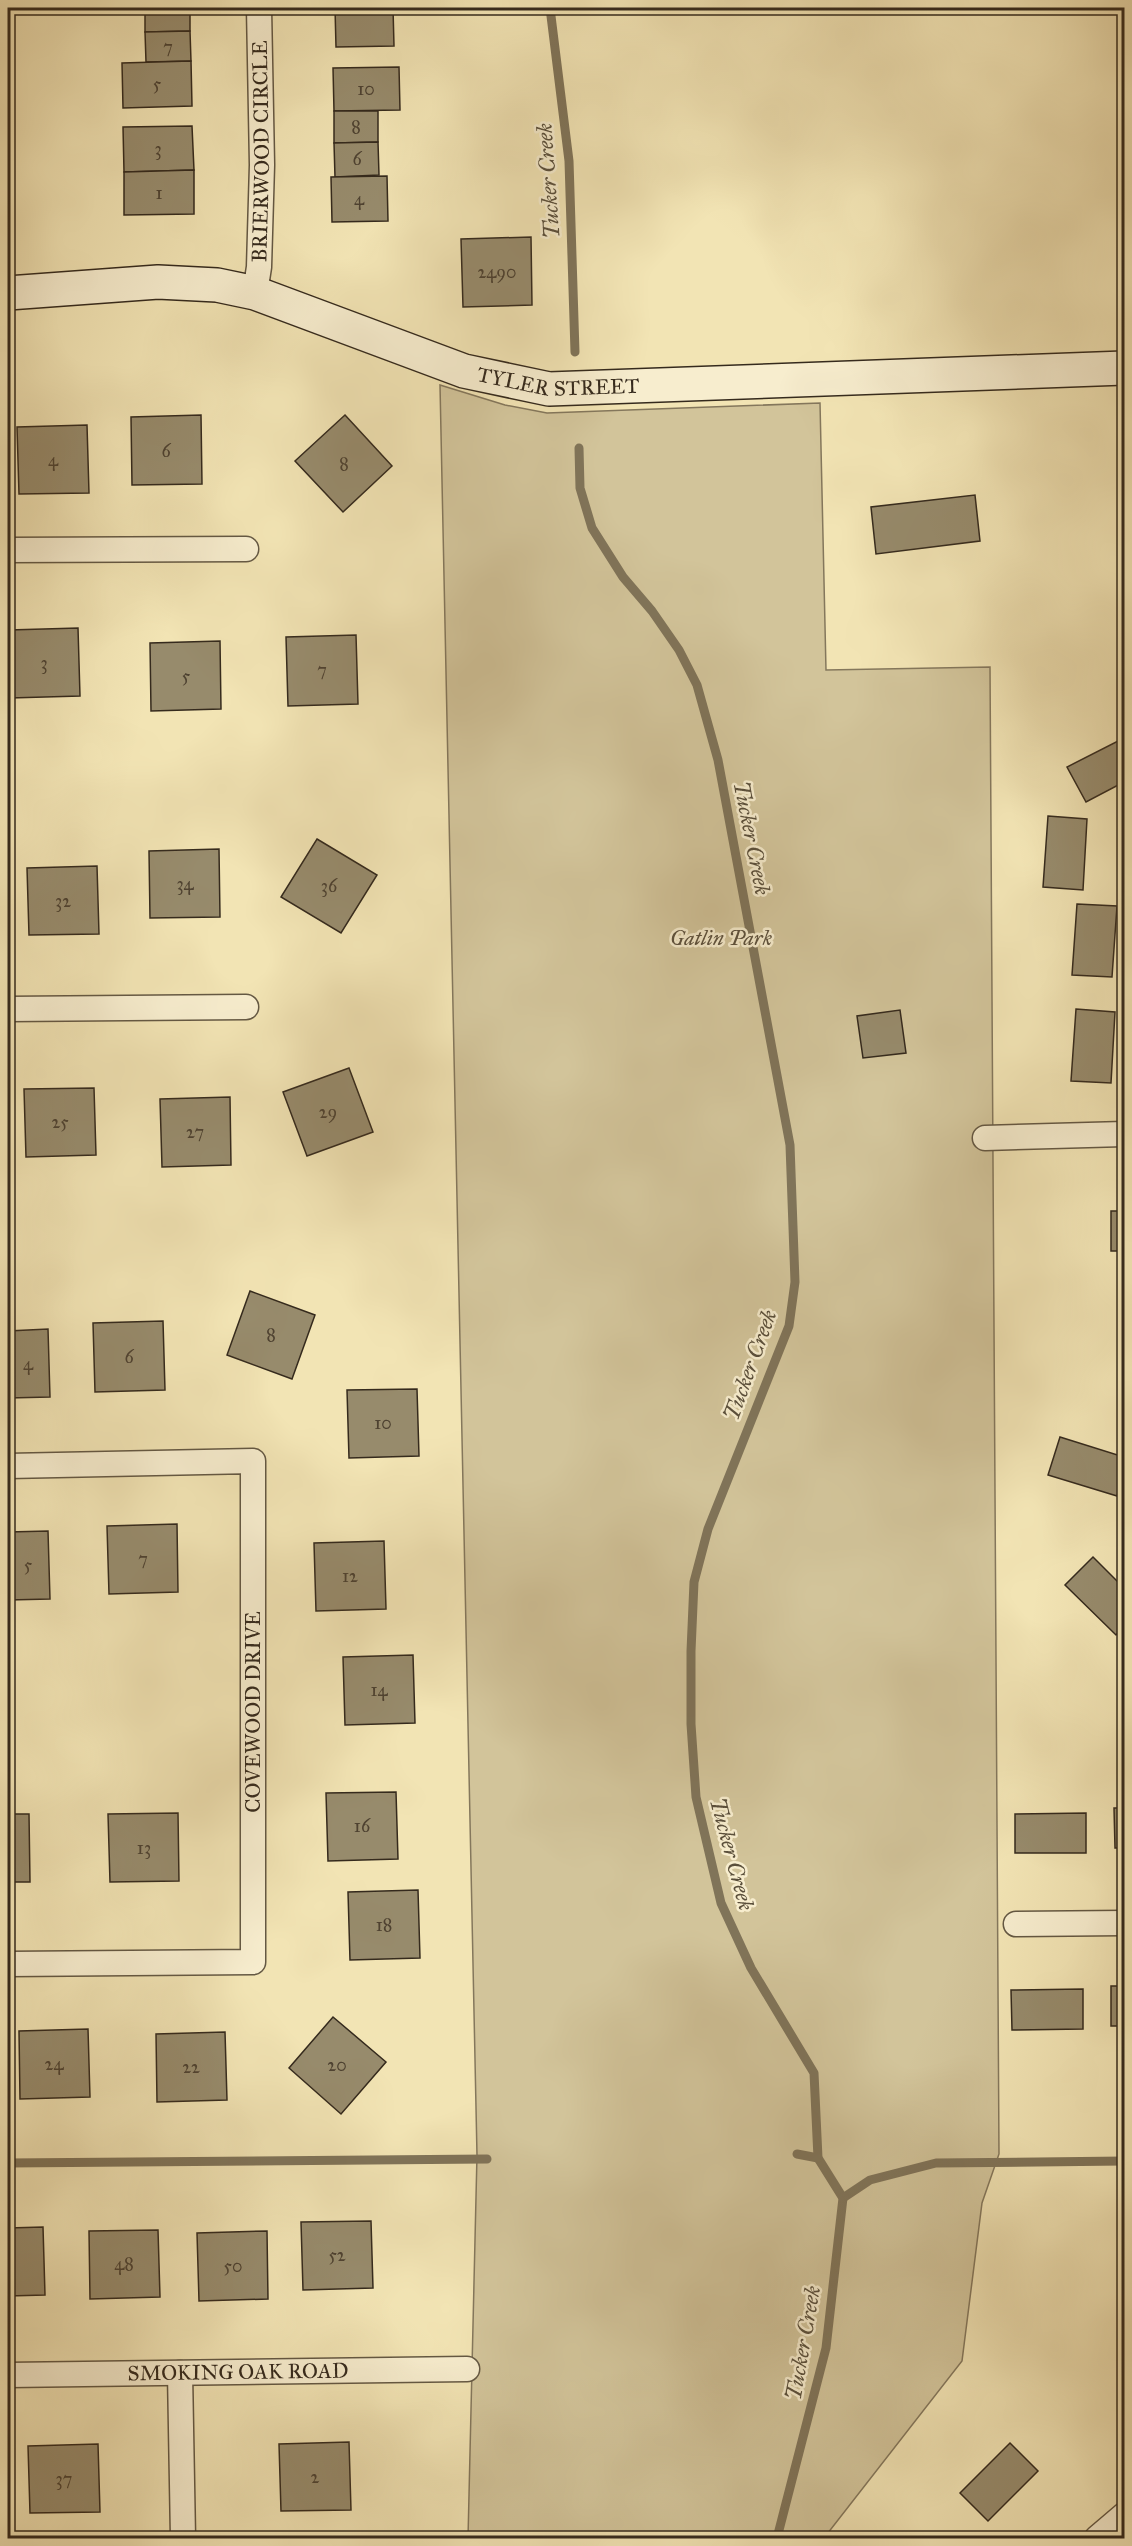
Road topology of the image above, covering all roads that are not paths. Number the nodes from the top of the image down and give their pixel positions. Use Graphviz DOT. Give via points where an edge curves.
graph roads {
  1 [pos="259,8"];
  2 [pos="255,292"];
  3 [pos="8,293"];
  4 [pos="1125,368"];
  5 [pos="246,549"];
  6 [pos="8,550"];
  7 [pos="246,1007"];
  8 [pos="8,1009"];
  9 [pos="1125,1134"];
  10 [pos="986,1138"];
  11 [pos="8,1466"];
  12 [pos="1125,1923"];
  13 [pos="1016,1924"];
  14 [pos="8,1964"];
  15 [pos="467,2369"];
  16 [pos="180,2373"];
  17 [pos="8,2375"];
  18 [pos="1125,2515"];
  19 [pos="183,2538"];
  20 [pos="1097,2538"];
  1 -- 2 [label="street, BRIERWOOD CIRCLE" via="262,165 260,267"];
  2 -- 3 [label="street, TYLER STREET" via="217,285 158,282"];
  2 -- 4 [label="street, TYLER STREET" via="464,371 549,389"];
  5 -- 6 [label="street"];
  7 -- 8 [label="street"];
  9 -- 10 [label="street"];
  11 -- 14 [label="street, COVEWOOD DRIVE" via="253,1461 253,1962"];
  12 -- 13 [label="street"];
  15 -- 16 [label="street, SMOKING OAK ROAD"];
  16 -- 17 [label="street, SMOKING OAK ROAD"];
  16 -- 19 [label="street"];
  18 -- 20 [label="street"];
}
